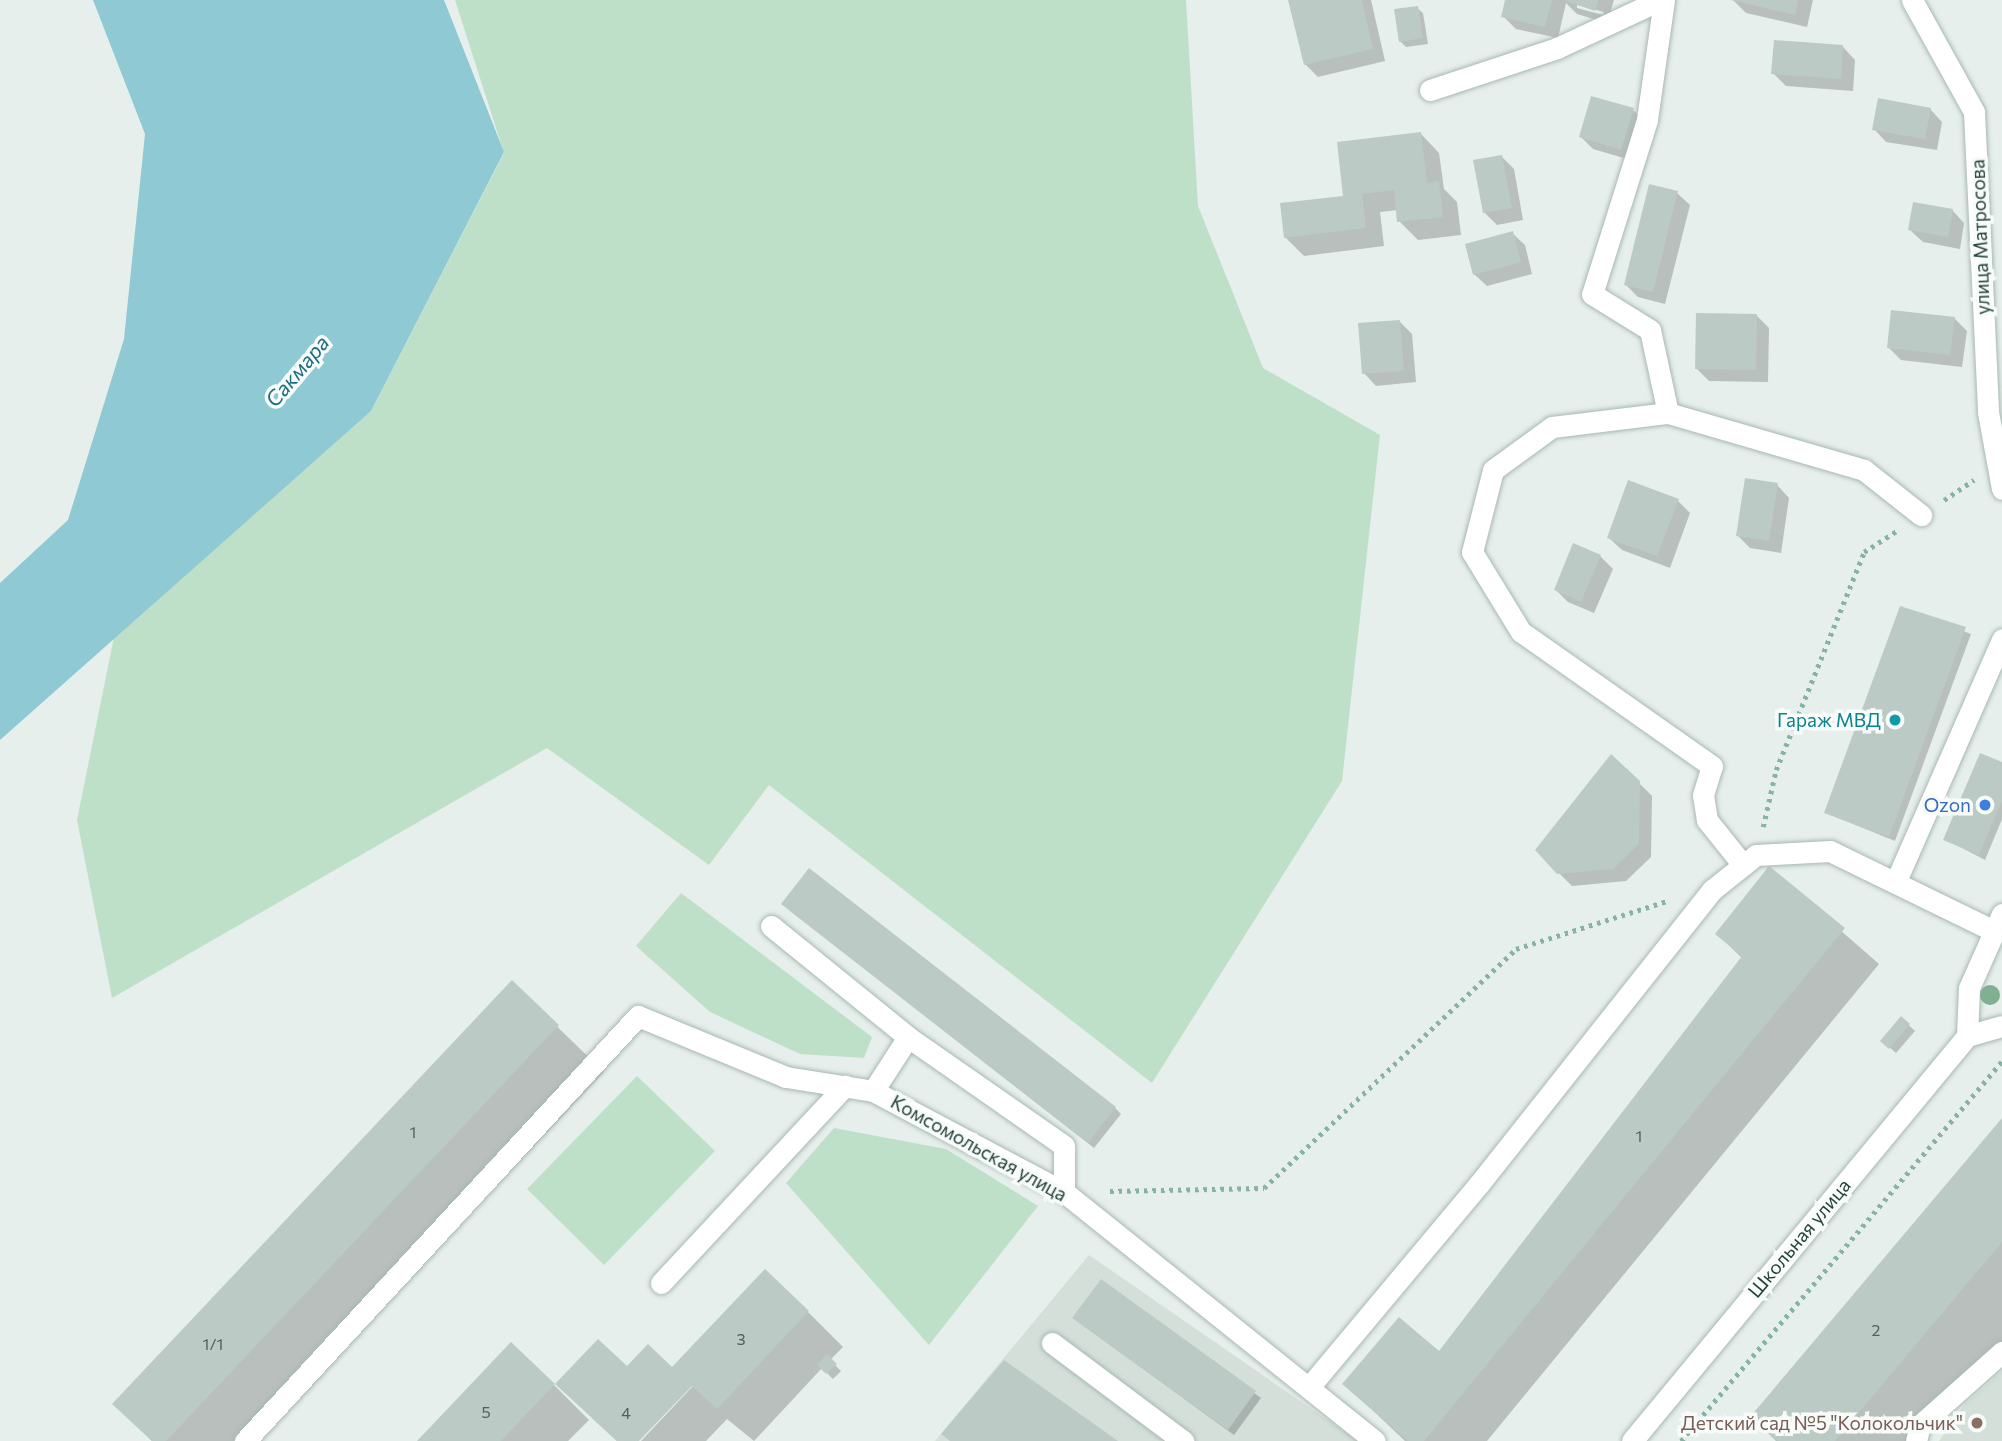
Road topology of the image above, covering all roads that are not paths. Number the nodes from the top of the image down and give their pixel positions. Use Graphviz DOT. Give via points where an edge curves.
graph roads {
  1 [pos="1662,0"];
  2 [pos="1912,0"];
  3 [pos="1430,90"];
  4 [pos="1668,413"];
  5 [pos="2002,489"];
  6 [pos="1921,514"];
  7 [pos="2002,639"];
  8 [pos="1749,860"];
  9 [pos="1896,881"];
  10 [pos="1998,922"];
  11 [pos="771,926"];
  12 [pos="2002,1026"];
  13 [pos="1967,1035"];
  14 [pos="908,1037"];
  15 [pos="845,1086"];
  16 [pos="873,1091"];
  17 [pos="1064,1192"];
  18 [pos="661,1283"];
  19 [pos="1052,1343"];
  20 [pos="2002,1352"];
  21 [pos="1310,1386"];
  22 [pos="245,1441"];
  23 [pos="1183,1441"];
  24 [pos="1375,1441"];
  25 [pos="1632,1441"];
  26 [pos="1916,1441"];
  1 -- 3 [label="street" via="1558,48"];
  1 -- 4 [label="street" via="1647,120 1592,294 1650,330"];
  2 -- 5 [label="street, улица Матросова" via="1974,112 1988,412"];
  4 -- 6 [label="street" via="1864,470"];
  4 -- 8 [label="street" via="1552,427 1493,470 1472,552 1521,632 1712,766 1703,795 1707,820"];
  7 -- 9 [label="street"];
  8 -- 9 [label="street" via="1830,850"];
  8 -- 21 [label="street" via="1712,890 1479,1184"];
  9 -- 10 [label="street"];
  10 -- 13 [label="street" via="1969,988"];
  11 -- 14 [label="street"];
  12 -- 13 [label="street"];
  13 -- 25 [label="street, Школьная улица"];
  14 -- 16 [label="street"];
  14 -- 17 [label="street" via="1064,1146"];
  15 -- 16 [label="street, Комсомольская улица"];
  15 -- 18 [label="street"];
  15 -- 22 [label="street, Комсомольская улица" via="786,1077 638,1016"];
  16 -- 17 [label="street, Комсомольская улица"];
  17 -- 21 [label="street, Комсомольская улица"];
  19 -- 23 [label="street"];
  20 -- 26 [label="street" via="1920,1425"];
  21 -- 24 [label="street, Комсомольская улица"];
}
